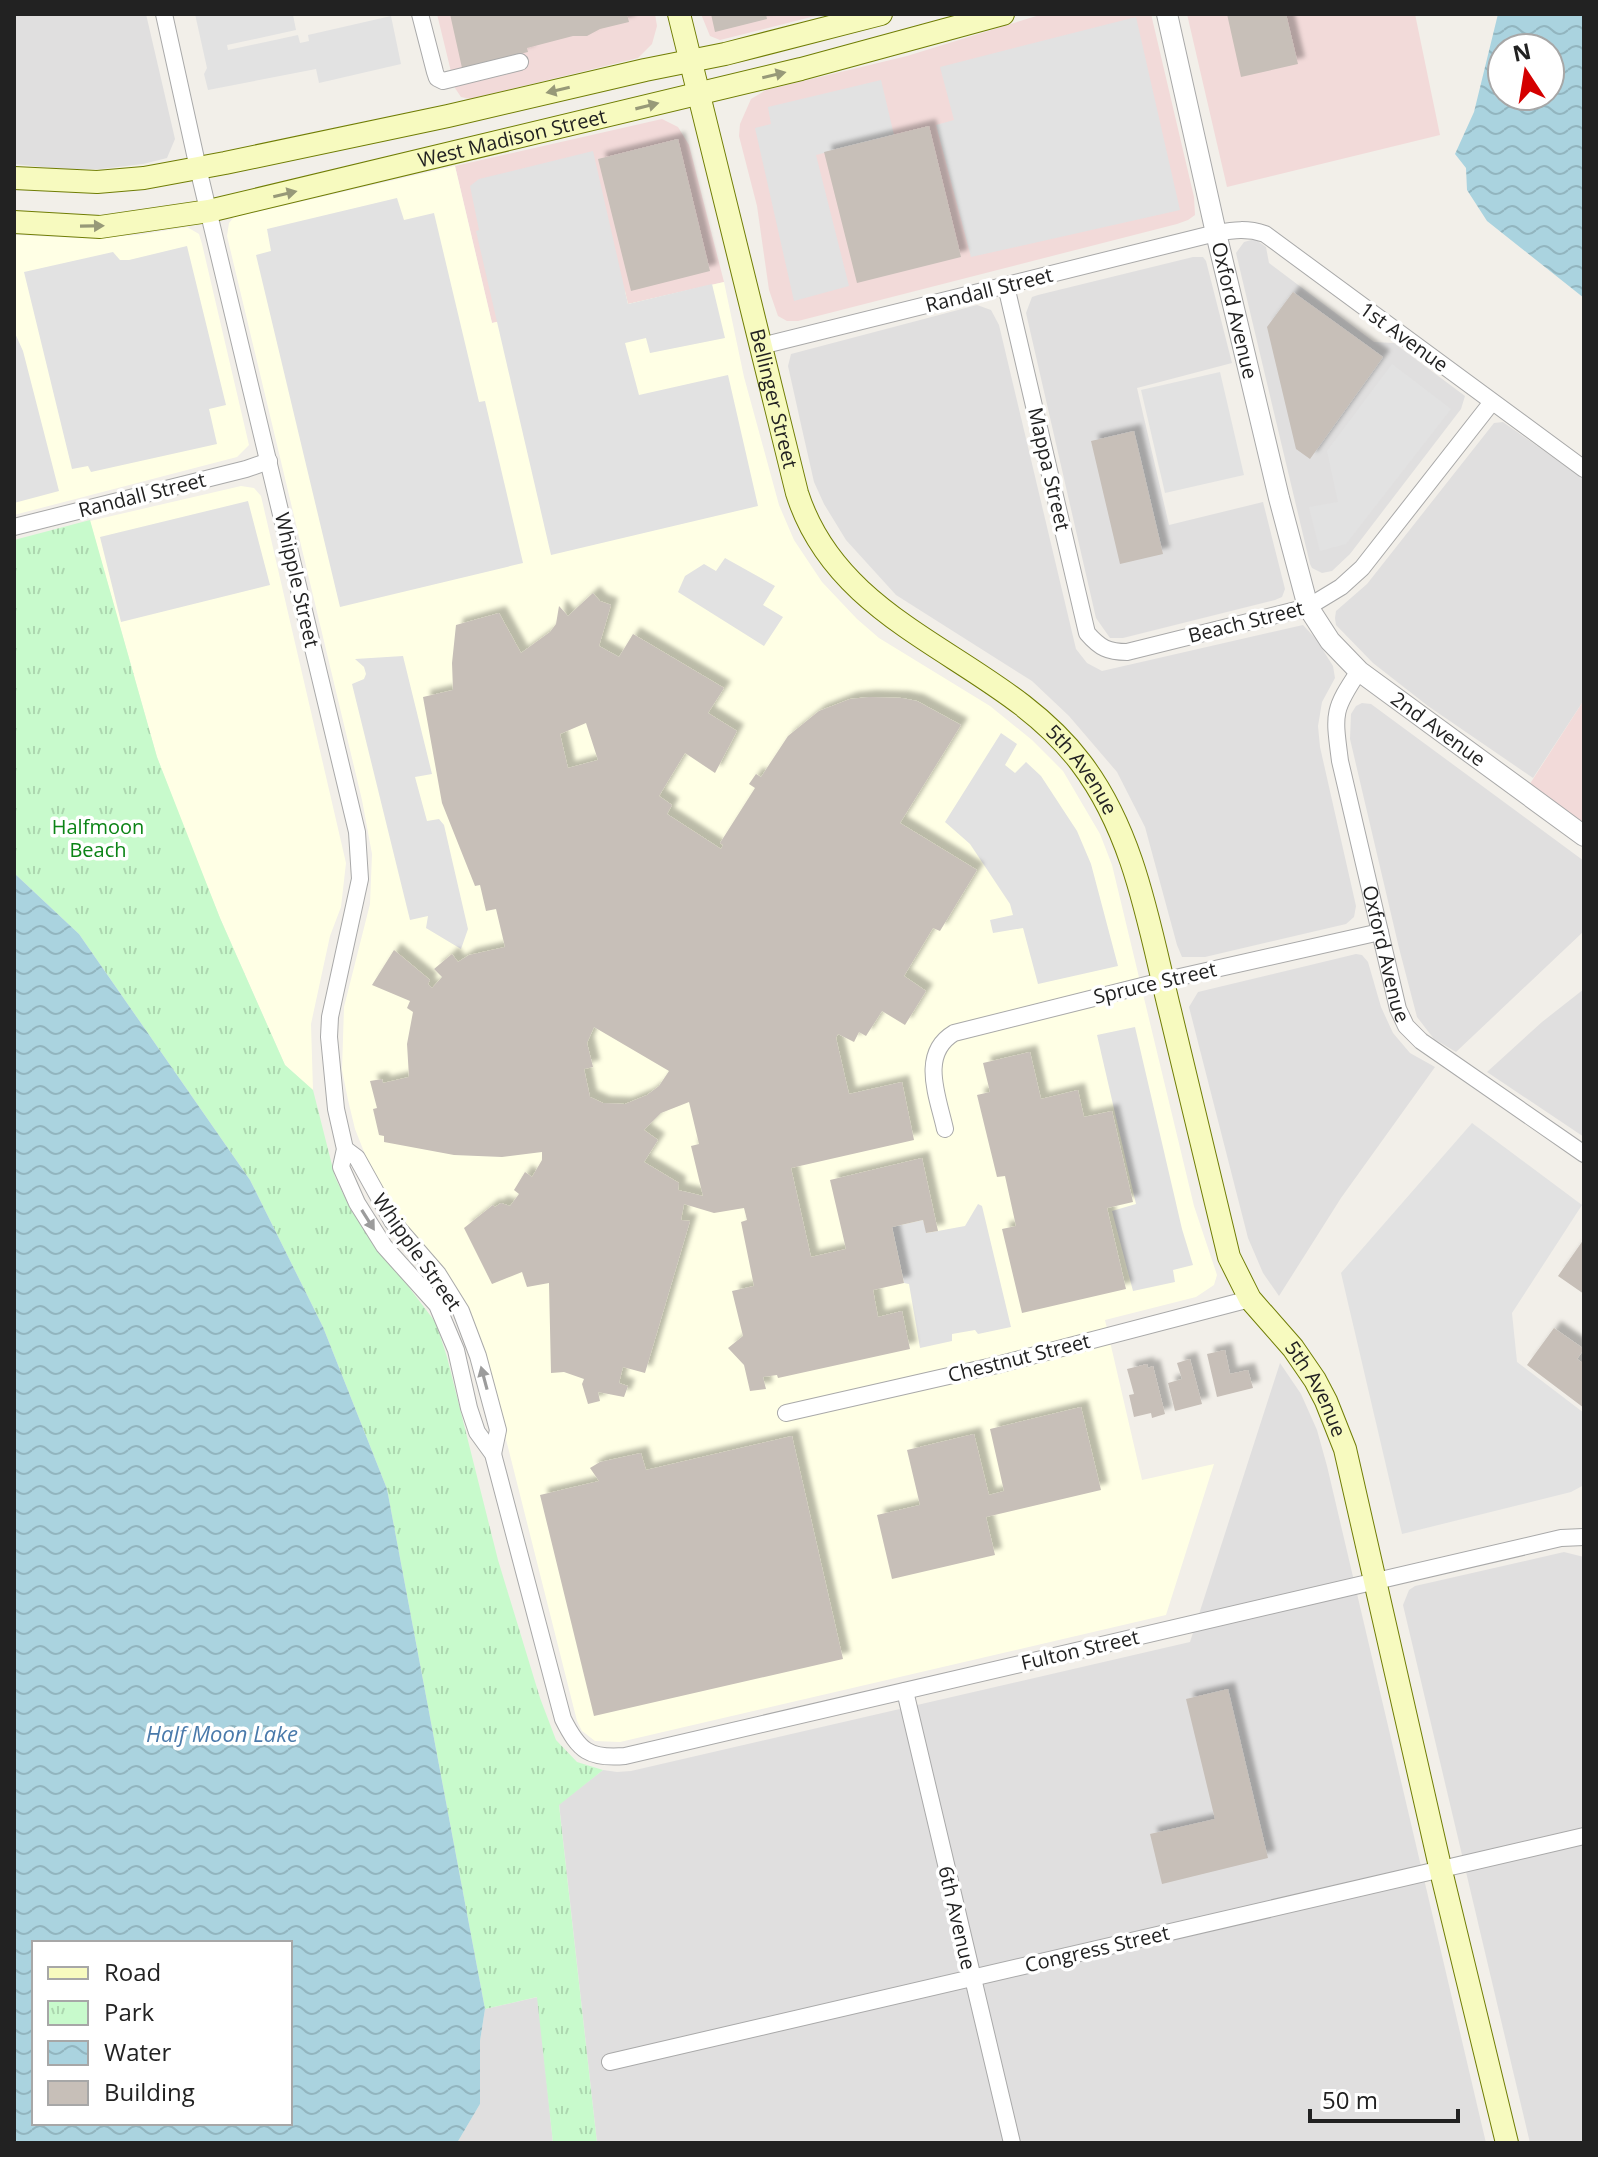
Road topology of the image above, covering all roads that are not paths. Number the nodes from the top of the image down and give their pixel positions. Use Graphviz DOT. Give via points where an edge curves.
graph roads {
  1 [pos="164,14"];
  2 [pos="420,14"];
  3 [pos="679,14"];
  4 [pos="881,14"];
  5 [pos="1003,14"];
  6 [pos="1167,14"];
  7 [pos="943,23"];
  8 [pos="689,60"];
  9 [pos="520,62"];
  10 [pos="698,93"];
  11 [pos="198,168"];
  12 [pos="14,178"];
  13 [pos="209,211"];
  14 [pos="14,222"];
  15 [pos="1216,233"];
  16 [pos="1006,286"];
  17 [pos="761,346"];
  18 [pos="1492,402"];
  19 [pos="269,461"];
  20 [pos="1584,469"];
  21 [pos="14,527"];
  22 [pos="1308,607"];
  23 [pos="1100,648"];
  24 [pos="1359,671"];
  25 [pos="1007,694"];
  26 [pos="1584,836"];
  27 [pos="1380,932"];
  28 [pos="1162,981"];
  29 [pos="945,1129"];
  30 [pos="1584,1154"];
  31 [pos="1250,1299"];
  32 [pos="786,1413"];
  33 [pos="1584,1537"];
  34 [pos="1376,1583"];
  35 [pos="905,1691"];
  36 [pos="579,1746"];
  37 [pos="1584,1836"];
  38 [pos="1441,1871"];
  39 [pos="971,1978"];
  40 [pos="610,2062"];
  41 [pos="1012,2143"];
  42 [pos="1507,2143"];
  1 -- 11 [label="street, Whipple Street"];
  2 -- 9 [label="street" via="437,78 443,81"];
  3 -- 8 [label="main road, Bellinger Street"];
  4 -- 8 [label="main road, West Madison Street"];
  5 -- 7 [label="main road, West Madison Street"];
  6 -- 15 [label="street, Oxford Avenue"];
  10 -- 7 [label="main road, West Madison Street, one-way"];
  8 -- 10 [label="main road, Bellinger Street"];
  8 -- 11 [label="main road, West Madison Street, one-way"];
  13 -- 10 [label="main road, West Madison Street, one-way"];
  10 -- 17 [label="main road, Bellinger Street"];
  11 -- 12 [label="main road, West Madison Street" via="97,182"];
  11 -- 13 [label="street, Whipple Street"];
  14 -- 13 [label="main road, West Madison Street, one-way" via="100,227"];
  13 -- 19 [label="street, Whipple Street"];
  15 -- 16 [label="street, Randall Street"];
  15 -- 18 [label="street, 1st Avenue" via="1240,228 1265,234"];
  15 -- 22 [label="street, Oxford Avenue"];
  16 -- 17 [label="street, Randall Street"];
  16 -- 23 [label="street, Mappa Street" via="1087,633"];
  17 -- 25 [label="main road, Bellinger Street" via="802,509 827,552 886,613"];
  18 -- 20 [label="street, 1st Avenue"];
  18 -- 22 [label="street, Beach Street" via="1362,568"];
  19 -- 21 [label="street, Randall Street"];
  19 -- 36 [label="street, Whipple Street" via="359,844 360,879 330,1017 334,1097 345,1149 357,1158 392,1221 438,1274 461,1311 498,1430 493,1454 563,1719"];
  22 -- 23 [label="street, Beach Street" via="1127,652"];
  22 -- 24 [label="street, 2nd Avenue"];
  24 -- 26 [label="street, 2nd Avenue"];
  24 -- 27 [label="street, Oxford Avenue" via="1338,702 1336,729"];
  25 -- 28 [label="main road, 5th Avenue" via="1081,761 1119,823"];
  27 -- 28 [label="street, Spruce Street"];
  27 -- 30 [label="street, Oxford Avenue" via="1406,1026"];
  28 -- 29 [label="street, Spruce Street" via="947,1038 936,1049 933,1071"];
  28 -- 31 [label="main road, 5th Avenue" via="1229,1257"];
  31 -- 32 [label="street, Chestnut Street"];
  31 -- 34 [label="main road, 5th Avenue" via="1293,1348 1326,1401 1345,1449"];
  33 -- 34 [label="street, Fulton Street"];
  34 -- 35 [label="street, Fulton Street"];
  34 -- 38 [label="main road, 5th Avenue"];
  35 -- 36 [label="street, Fulton Street" via="625,1756 605,1758"];
  35 -- 39 [label="street, 6th Avenue"];
  37 -- 38 [label="street, Congress Street"];
  38 -- 39 [label="street, Congress Street"];
  38 -- 42 [label="main road, 5th Avenue"];
  39 -- 40 [label="street, Congress Street"];
  39 -- 41 [label="street, 6th Avenue"];
}
